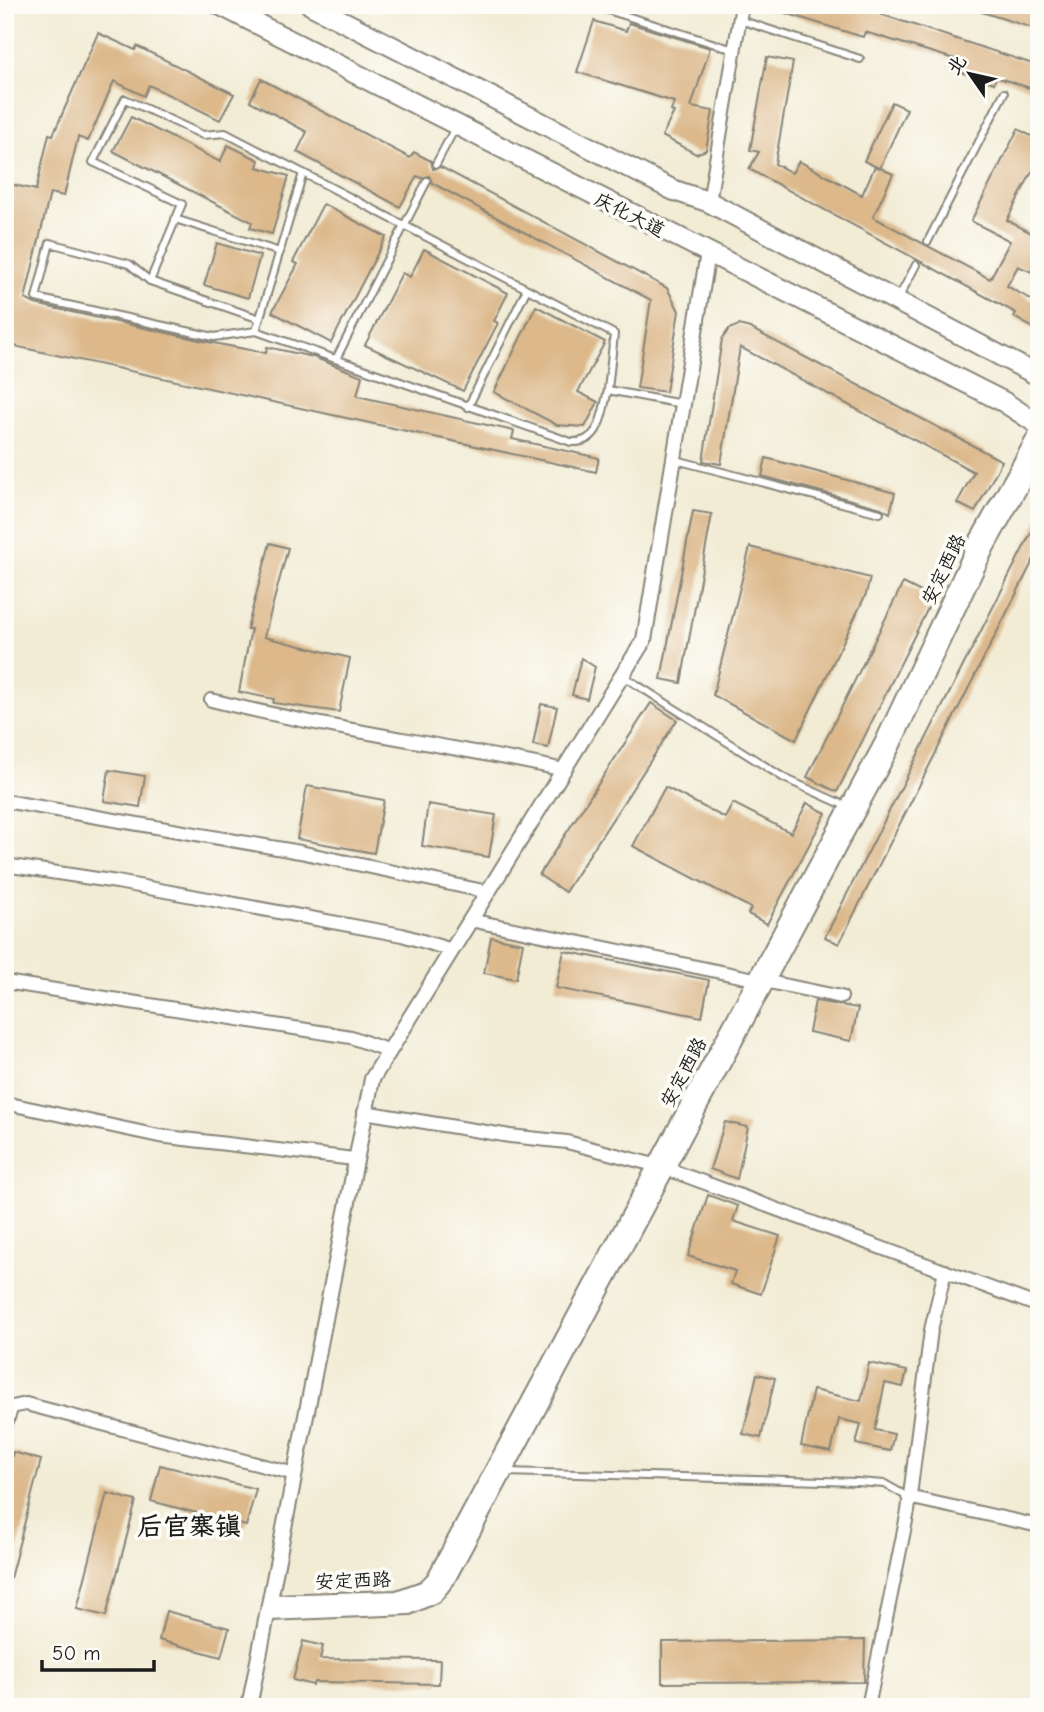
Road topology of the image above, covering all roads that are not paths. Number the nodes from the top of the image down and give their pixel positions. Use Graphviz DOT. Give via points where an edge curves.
graph roads {
  1 [pos="220,5"];
  2 [pos="311,5"];
  3 [pos="592,5"];
  4 [pos="742,5"];
  5 [pos="740,20"];
  6 [pos="735,50"];
  7 [pos="860,59"];
  8 [pos="1004,93"];
  9 [pos="456,126"];
  10 [pos="436,164"];
  11 [pos="303,173"];
  12 [pos="427,181"];
  13 [pos="709,202"];
  14 [pos="176,219"];
  15 [pos="404,226"];
  16 [pos="928,241"];
  17 [pos="280,252"];
  18 [pos="708,253"];
  19 [pos="916,264"];
  20 [pos="150,282"];
  21 [pos="527,289"];
  22 [pos="897,301"];
  23 [pos="260,319"];
  24 [pos="256,331"];
  25 [pos="336,359"];
  26 [pos="1039,376"];
  27 [pos="608,390"];
  28 [pos="683,404"];
  29 [pos="468,407"];
  30 [pos="1039,427"];
  31 [pos="1039,453"];
  32 [pos="674,460"];
  33 [pos="880,513"];
  34 [pos="622,675"];
  35 [pos="211,700"];
  36 [pos="564,769"];
  37 [pos="5,801"];
  38 [pos="848,807"];
  39 [pos="5,865"];
  40 [pos="488,892"];
  41 [pos="470,920"];
  42 [pos="452,950"];
  43 [pos="761,979"];
  44 [pos="5,982"];
  45 [pos="841,997"];
  46 [pos="389,1051"];
  47 [pos="5,1103"];
  48 [pos="364,1112"];
  49 [pos="354,1160"];
  50 [pos="662,1167"];
  51 [pos="945,1271"];
  52 [pos="1039,1306"];
  53 [pos="5,1426"];
  54 [pos="506,1472"];
  55 [pos="295,1474"];
  56 [pos="908,1497"];
  57 [pos="1039,1526"];
  58 [pos="270,1607"];
  59 [pos="249,1707"];
  60 [pos="868,1707"];
  1 -- 9 [label="highway, 庆化大道"];
  2 -- 13 [label="highway" via="673,190"];
  3 -- 6 [label="lane"];
  4 -- 5 [label="street"];
  5 -- 6 [label="street"];
  5 -- 7 [label="lane"];
  6 -- 13 [label="street"];
  8 -- 16 [label="lane"];
  9 -- 10 [label="lane"];
  9 -- 18 [label="highway, 庆化大道"];
  11 -- 14 [label="lane" via="225,134 203,135 125,99 93,162 182,204"];
  11 -- 15 [label="lane"];
  11 -- 17 [label="lane"];
  12 -- 15 [label="lane"];
  13 -- 22 [label="highway"];
  14 -- 17 [label="lane"];
  14 -- 20 [label="lane"];
  15 -- 21 [label="lane"];
  15 -- 25 [label="lane"];
  17 -- 23 [label="lane"];
  18 -- 28 [label="street"];
  18 -- 30 [label="highway, 庆化大道" via="1004,402"];
  19 -- 22 [label="lane"];
  20 -- 23 [label="lane"];
  20 -- 24 [label="lane" via="129,264 50,243 36,298 214,337"];
  21 -- 27 [label="lane" via="614,334"];
  21 -- 29 [label="lane"];
  22 -- 26 [label="highway"];
  23 -- 24 [label="lane"];
  24 -- 25 [label="lane"];
  25 -- 29 [label="lane"];
  27 -- 28 [label="lane"];
  27 -- 29 [label="lane" via="598,429 579,442"];
  28 -- 32 [label="street"];
  30 -- 38 [label="street, 安定西路" via="977,541"];
  31 -- 43 [label="street, 安定西路" via="987,547 892,747"];
  32 -- 33 [label="lane"];
  32 -- 34 [label="street" via="644,640"];
  34 -- 36 [label="street"];
  34 -- 38 [label="lane" via="784,778"];
  35 -- 36 [label="street" via="284,718"];
  36 -- 40 [label="street"];
  37 -- 40 [label="street" via="300,852"];
  38 -- 43 [label="street, 安定西路"];
  39 -- 42 [label="street" via="388,933"];
  40 -- 41 [label="street"];
  41 -- 42 [label="street"];
  41 -- 43 [label="street"];
  42 -- 46 [label="street"];
  43 -- 45 [label="street"];
  43 -- 50 [label="street, 安定西路"];
  44 -- 46 [label="street" via="351,1037"];
  46 -- 48 [label="street" via="372,1079"];
  47 -- 49 [label="street" via="159,1136"];
  48 -- 49 [label="street"];
  48 -- 50 [label="street" via="567,1142"];
  49 -- 55 [label="street"];
  50 -- 51 [label="street"];
  50 -- 54 [label="street, 安定西路"];
  50 -- 58 [label="street, 安定西路" via="434,1579 425,1588 397,1598"];
  51 -- 52 [label="street"];
  51 -- 56 [label="street"];
  53 -- 55 [label="street" via="12,1407 26,1404"];
  54 -- 56 [label="lane" via="857,1482 885,1484"];
  54 -- 58 [label="street, 安定西路" via="452,1573 429,1598 397,1609"];
  55 -- 58 [label="street"];
  56 -- 57 [label="street"];
  56 -- 60 [label="street"];
  58 -- 59 [label="street"];
}
